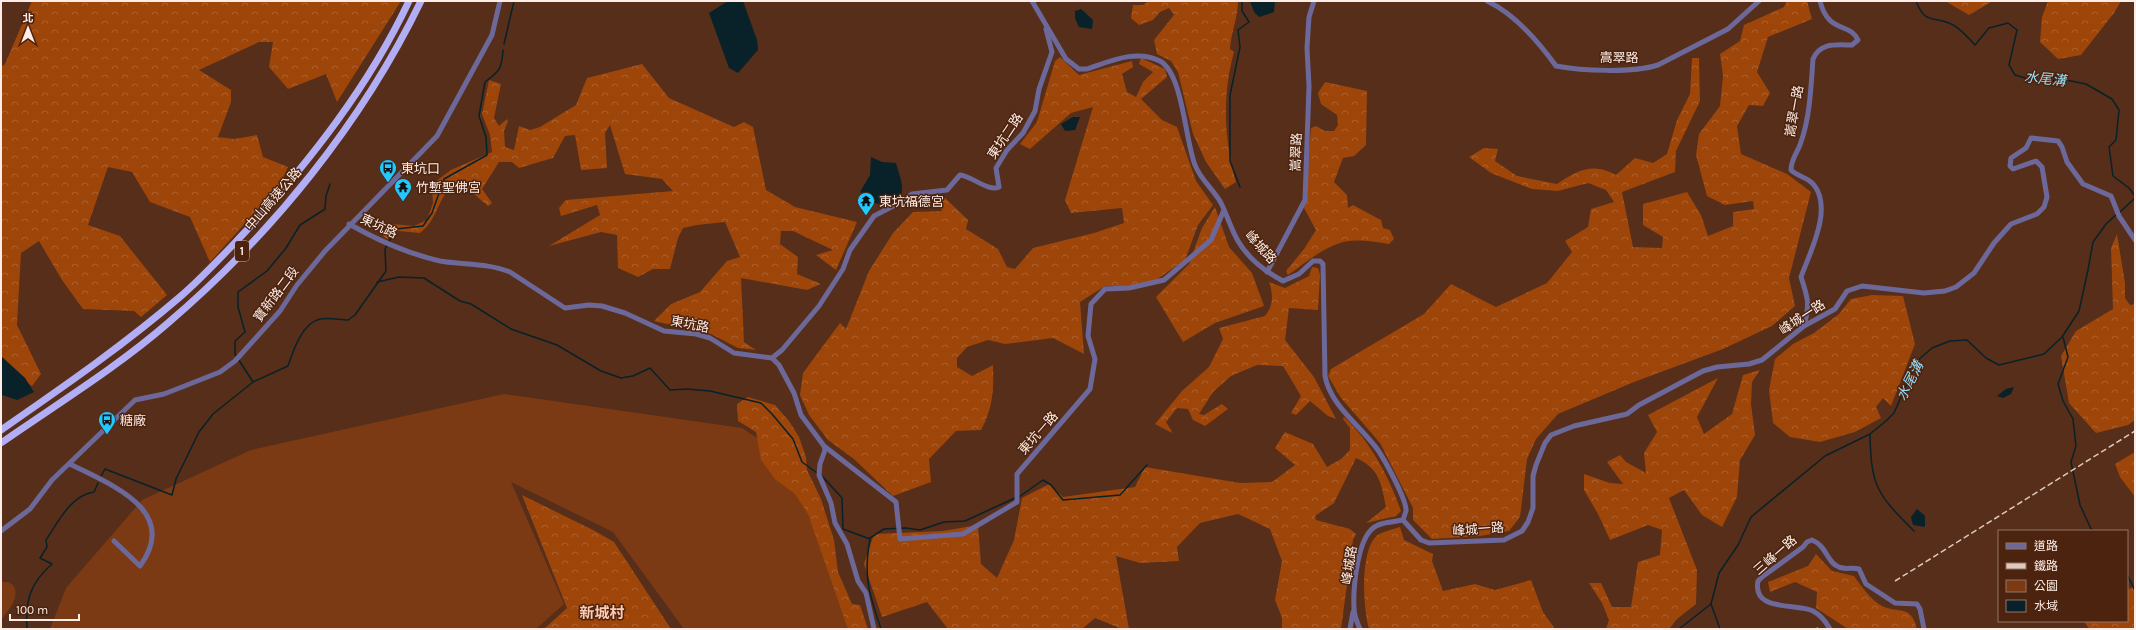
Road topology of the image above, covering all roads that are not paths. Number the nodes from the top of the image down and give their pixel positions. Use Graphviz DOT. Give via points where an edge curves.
graph roads {
  1 [pos="409,1"];
  2 [pos="422,1"];
  3 [pos="500,1"];
  4 [pos="1032,1"];
  5 [pos="1314,1"];
  6 [pos="1487,1"];
  7 [pos="1759,1"];
  8 [pos="1820,1"];
  9 [pos="1044,23"];
  10 [pos="1224,210"];
  11 [pos="349,224"];
  12 [pos="2135,240"];
  13 [pos="1267,272"];
  14 [pos="1804,326"];
  15 [pos="772,358"];
  16 [pos="1,430"];
  17 [pos="1,443"];
  18 [pos="824,446"];
  19 [pos="70,464"];
  20 [pos="1403,520"];
  21 [pos="1,531"];
  22 [pos="114,542"];
  23 [pos="1354,609"];
  24 [pos="874,629"];
  25 [pos="1350,629"];
  26 [pos="1360,629"];
  27 [pos="1830,629"];
  28 [pos="1924,629"];
  1 -- 16 [label="highway, 中山高速公路 / 1" via="361,87 336,123 278,196 204,275 118,348"];
  2 -- 17 [label="highway, 中山高速公路 / 1" via="351,119 315,169 258,235 167,324"];
  3 -- 11 [label="street, 寶新路二段" via="492,35 436,136"];
  4 -- 9 [label="street, 峰城路"];
  5 -- 13 [label="street, 嵩翠路" via="1309,17 1305,200"];
  6 -- 7 [label="street, 嵩翠路" via="1503,8 1543,48 1556,66 1632,69 1658,65 1728,29"];
  8 -- 14 [label="street, 嵩翠一路" via="1829,21 1855,35 1858,40 1852,45 1832,44 1815,53 1806,120 1801,142 1791,164 1791,170 1796,175 1806,178 1814,185 1819,192 1821,204 1822,220 1801,277 1809,305"];
  9 -- 10 [label="street, 峰城路" via="1066,59 1080,69 1133,55 1142,55 1166,66 1173,74 1178,91 1195,168"];
  9 -- 15 [label="street, 東坑二路" via="1052,52 1049,64 1029,124 996,168 999,187 990,188 960,175 947,190 912,194 874,216 850,250 843,269 819,306 782,350"];
  10 -- 13 [label="street, 峰城路" via="1239,243"];
  10 -- 18 [label="street, 東坑一路" via="1211,240 1164,280 1129,288 1105,289 1091,304 1088,336 1095,359 1090,389 1017,474 1017,502 963,534 900,539 896,502"];
  11 -- 15 [label="street, 東坑路" via="385,242 439,260 500,268 565,308 602,306 625,312 664,331 710,338 734,353"];
  11 -- 19 [label="street, 寶新路二段" via="308,271 280,311 234,361 220,372 182,387 135,400"];
  12 -- 14 [label="street, 峰城一路" via="2119,216 2113,200 2106,193 2083,184 2076,176 2058,141 2031,138 2026,148 2011,158 2010,166 2013,169 2036,161 2042,167 2047,197 2044,207 2037,214 2017,220 2003,232 1974,273 1956,287 1935,293 1854,287 1842,295 1835,309"];
  13 -- 20 [label="street, 峰城路" via="1283,281 1299,274 1314,261 1323,264 1327,386 1348,416 1378,450 1404,501 1406,511"];
  14 -- 20 [label="street, 峰城一路" via="1762,360 1704,371 1639,405 1627,414 1574,426 1551,435 1545,443 1533,476 1533,508 1528,522 1522,531 1513,537 1504,540 1429,543 1421,540"];
  15 -- 18 [label="street" via="779,365 794,393 801,415"];
  18 -- 24 [label="street" via="819,475 832,503 835,523 847,544 858,581 866,593"];
  19 -- 21 [label="street, 寶新路二段" via="52,480 30,509"];
  19 -- 22 [label="street" via="124,492 140,506 151,522 153,532 148,555 140,566"];
  20 -- 23 [label="street, 峰城路" via="1380,524 1371,529 1364,540"];
  23 -- 25 [label="street"];
  23 -- 26 [label="street, 峰城路"];
  27 -- 28 [label="street, 三峰一路" via="1813,611 1766,601 1758,592 1758,581 1762,577 1812,540 1823,547 1834,564 1840,568 1859,569 1866,584 1895,603 1917,604"];
}
